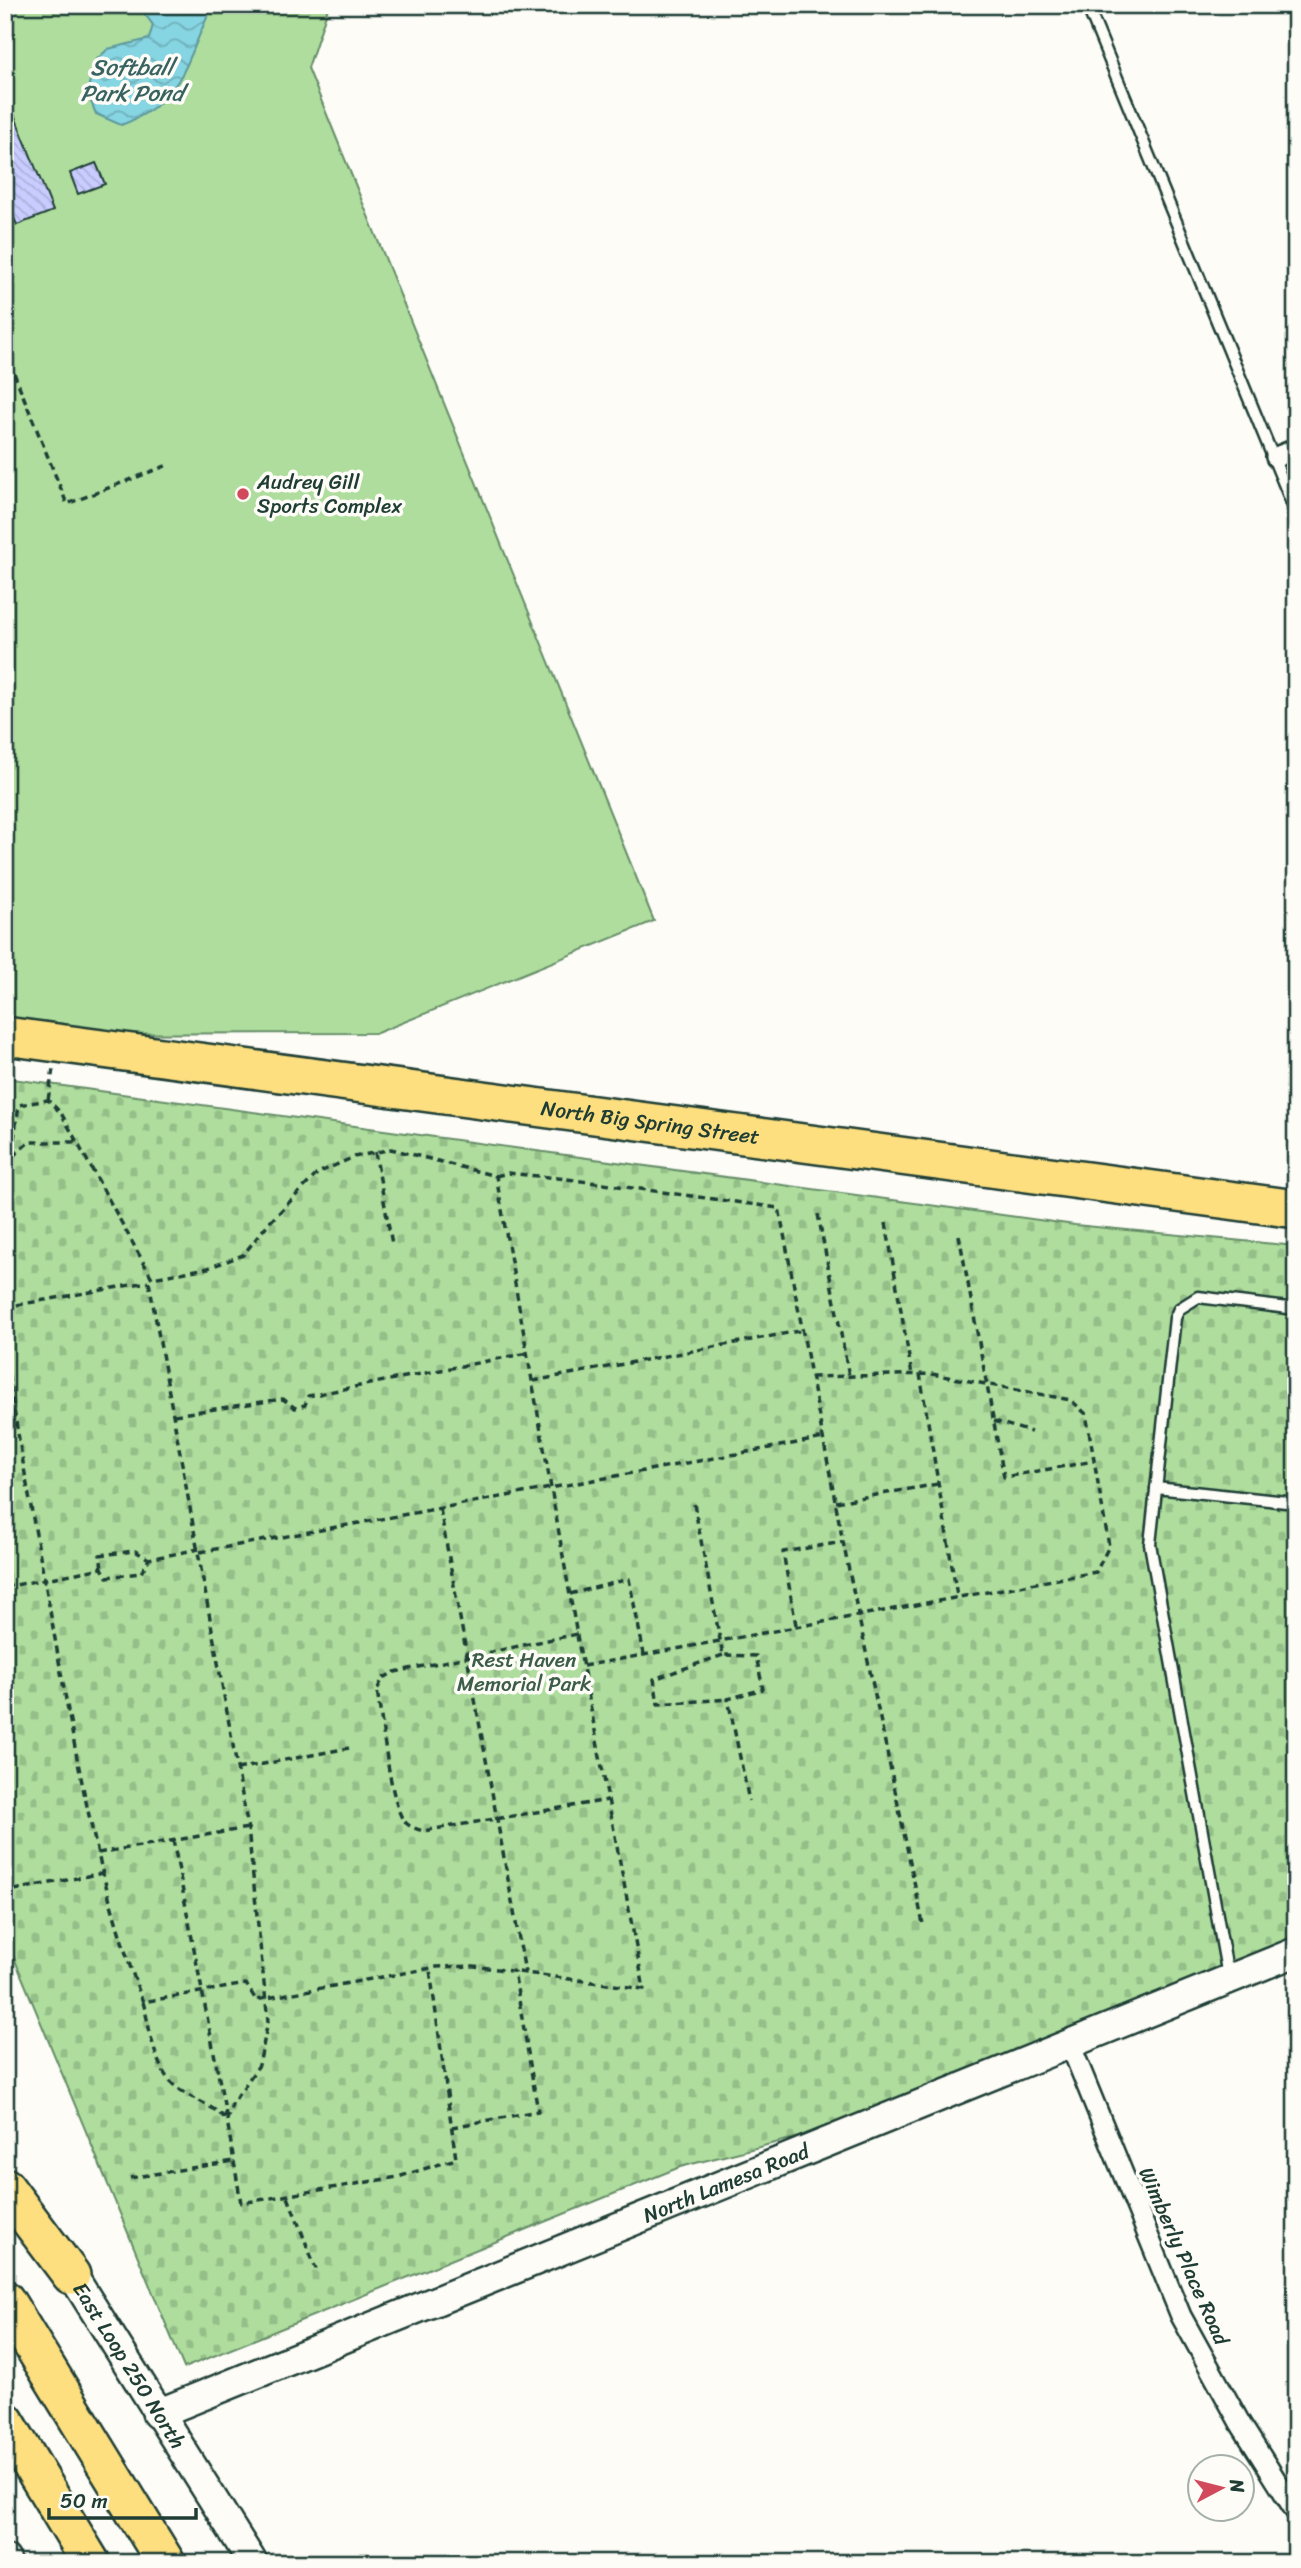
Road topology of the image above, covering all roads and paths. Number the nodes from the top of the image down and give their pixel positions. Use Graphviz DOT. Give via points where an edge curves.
graph roads {
  1 [pos="1087,5"];
  2 [pos="5,351"];
  3 [pos="1296,449"];
  4 [pos="1276,457"];
  5 [pos="168,465"];
  6 [pos="1296,513"];
  7 [pos="5,1035"];
  8 [pos="75,1142"];
  9 [pos="375,1152"];
  10 [pos="12,1157"];
  11 [pos="496,1176"];
  12 [pos="5,1199"];
  13 [pos="1296,1209"];
  14 [pos="818,1214"];
  15 [pos="886,1223"];
  16 [pos="959,1235"];
  17 [pos="392,1244"];
  18 [pos="150,1280"];
  19 [pos="5,1307"];
  20 [pos="1296,1309"];
  21 [pos="804,1330"];
  22 [pos="5,1351"];
  23 [pos="528,1353"];
  24 [pos="912,1374"];
  25 [pos="920,1374"];
  26 [pos="849,1376"];
  27 [pos="813,1377"];
  28 [pos="533,1381"];
  29 [pos="988,1384"];
  30 [pos="174,1415"];
  31 [pos="994,1421"];
  32 [pos="1031,1432"];
  33 [pos="824,1438"];
  34 [pos="1094,1461"];
  35 [pos="938,1484"];
  36 [pos="1156,1488"];
  37 [pos="552,1489"];
  38 [pos="836,1502"];
  39 [pos="1296,1503"];
  40 [pos="694,1504"];
  41 [pos="440,1509"];
  42 [pos="843,1542"];
  43 [pos="200,1551"];
  44 [pos="149,1559"];
  45 [pos="102,1568"];
  46 [pos="44,1577"];
  47 [pos="5,1587"];
  48 [pos="570,1594"];
  49 [pos="957,1597"];
  50 [pos="858,1615"];
  51 [pos="796,1626"];
  52 [pos="577,1634"];
  53 [pos="720,1640"];
  54 [pos="644,1654"];
  55 [pos="723,1655"];
  56 [pos="467,1657"];
  57 [pos="583,1666"];
  58 [pos="728,1699"];
  59 [pos="349,1748"];
  60 [pos="237,1769"];
  61 [pos="608,1800"];
  62 [pos="749,1801"];
  63 [pos="496,1819"];
  64 [pos="248,1828"];
  65 [pos="173,1840"];
  66 [pos="98,1853"];
  67 [pos="103,1873"];
  68 [pos="14,1890"];
  69 [pos="923,1923"];
  70 [pos="1296,1952"];
  71 [pos="430,1969"];
  72 [pos="514,1971"];
  73 [pos="525,1972"];
  74 [pos="1229,1980"];
  75 [pos="201,1992"];
  76 [pos="265,1999"];
  77 [pos="143,2003"];
  78 [pos="1070,2044"];
  79 [pos="227,2120"];
  80 [pos="451,2127"];
  81 [pos="234,2161"];
  82 [pos="5,2165"];
  83 [pos="131,2178"];
  84 [pos="5,2187"];
  85 [pos="288,2197"];
  86 [pos="316,2269"];
  87 [pos="71,2275"];
  88 [pos="5,2300"];
  89 [pos="157,2414"];
  90 [pos="5,2421"];
  91 [pos="1296,2512"];
  92 [pos="91,2563"];
  93 [pos="166,2563"];
  94 [pos="253,2563"];
  1 -- 4 [label="lane"];
  2 -- 5 [label="path" via="67,504"];
  3 -- 4 [label="street"];
  4 -- 6 [label="lane" via="1277,472"];
  7 -- 13 [label="highway, North Big Spring Street"];
  8 -- 10 [label="path" via="29,1142"];
  8 -- 10 [label="path" via="61,1113 48,1100 19,1105"];
  8 -- 18 [label="path"];
  9 -- 11 [label="path" via="391,1149"];
  9 -- 17 [label="path"];
  9 -- 18 [label="path" via="318,1173 243,1255"];
  10 -- 12 [label="path"];
  11 -- 21 [label="path" via="509,1173 567,1179 779,1208"];
  11 -- 23 [label="path"];
  14 -- 26 [label="path"];
  15 -- 24 [label="path"];
  16 -- 29 [label="path"];
  18 -- 19 [label="path"];
  18 -- 30 [label="path"];
  20 -- 36 [label="lane" via="1198,1297 1179,1309"];
  21 -- 27 [label="path"];
  21 -- 28 [label="path"];
  22 -- 46 [label="path"];
  23 -- 28 [label="path"];
  23 -- 30 [label="path" via="309,1396 305,1405 295,1408 283,1399"];
  24 -- 25 [label="path"];
  24 -- 26 [label="path"];
  25 -- 29 [label="path"];
  25 -- 35 [label="path"];
  26 -- 27 [label="path"];
  27 -- 33 [label="path"];
  28 -- 37 [label="path"];
  29 -- 31 [label="path"];
  29 -- 34 [label="path" via="1071,1400 1086,1414"];
  30 -- 43 [label="path"];
  31 -- 32 [label="path"];
  31 -- 34 [label="path" via="1004,1477"];
  33 -- 37 [label="path"];
  33 -- 38 [label="path"];
  34 -- 49 [label="path" via="1109,1546 1096,1572"];
  35 -- 38 [label="path"];
  35 -- 49 [label="path"];
  36 -- 39 [label="lane"];
  36 -- 74 [label="lane" via="1150,1544"];
  37 -- 41 [label="path"];
  37 -- 48 [label="path"];
  38 -- 42 [label="path"];
  40 -- 53 [label="path"];
  41 -- 43 [label="path"];
  41 -- 56 [label="path"];
  42 -- 50 [label="path"];
  42 -- 51 [label="path" via="783,1552"];
  43 -- 44 [label="path"];
  43 -- 60 [label="path"];
  44 -- 45 [label="path" via="141,1573 107,1577"];
  44 -- 45 [label="path" via="135,1551 100,1555"];
  45 -- 46 [label="path"];
  46 -- 47 [label="path"];
  46 -- 66 [label="path"];
  48 -- 52 [label="path"];
  48 -- 54 [label="path" via="629,1580"];
  49 -- 50 [label="path"];
  50 -- 51 [label="path"];
  50 -- 69 [label="path"];
  51 -- 53 [label="path"];
  52 -- 56 [label="path"];
  52 -- 57 [label="path"];
  53 -- 54 [label="path"];
  53 -- 55 [label="path"];
  54 -- 57 [label="path"];
  55 -- 58 [label="path" via="755,1656 764,1689"];
  55 -- 58 [label="path" via="654,1679 658,1704"];
  56 -- 63 [label="path"];
  56 -- 63 [label="path" via="383,1678 377,1690 393,1785 401,1815 410,1828 423,1831"];
  57 -- 61 [label="path"];
  58 -- 62 [label="path"];
  59 -- 60 [label="path"];
  60 -- 64 [label="path"];
  61 -- 63 [label="path"];
  61 -- 73 [label="path" via="645,1989"];
  63 -- 73 [label="path"];
  64 -- 65 [label="path"];
  64 -- 76 [label="path"];
  65 -- 66 [label="path"];
  65 -- 75 [label="path"];
  66 -- 67 [label="path"];
  67 -- 68 [label="path"];
  67 -- 77 [label="path" via="120,1941"];
  70 -- 74 [label="street, North Lamesa Road"];
  71 -- 72 [label="path" via="474,1965"];
  71 -- 76 [label="path"];
  71 -- 80 [label="path"];
  72 -- 73 [label="path"];
  72 -- 80 [label="path" via="538,2111"];
  74 -- 78 [label="street, North Lamesa Road"];
  75 -- 76 [label="path" via="246,1984 256,2000"];
  75 -- 77 [label="path"];
  75 -- 79 [label="path"];
  76 -- 79 [label="path" via="268,2022 259,2065 232,2104"];
  77 -- 79 [label="path" via="163,2073 179,2090"];
  78 -- 89 [label="street, North Lamesa Road"];
  78 -- 91 [label="street, Wimberly Place Road" via="1181,2316"];
  79 -- 81 [label="path"];
  80 -- 85 [label="path" via="456,2159 398,2177"];
  81 -- 83 [label="path"];
  81 -- 85 [label="path" via="242,2203"];
  82 -- 87 [label="street, East Loop 250 North"];
  84 -- 87 [label="highway"];
  85 -- 86 [label="path"];
  87 -- 89 [label="street, East Loop 250 North"];
  88 -- 93 [label="highway"];
  89 -- 94 [label="street, East Loop 250 North"];
  90 -- 92 [label="highway"];
}
